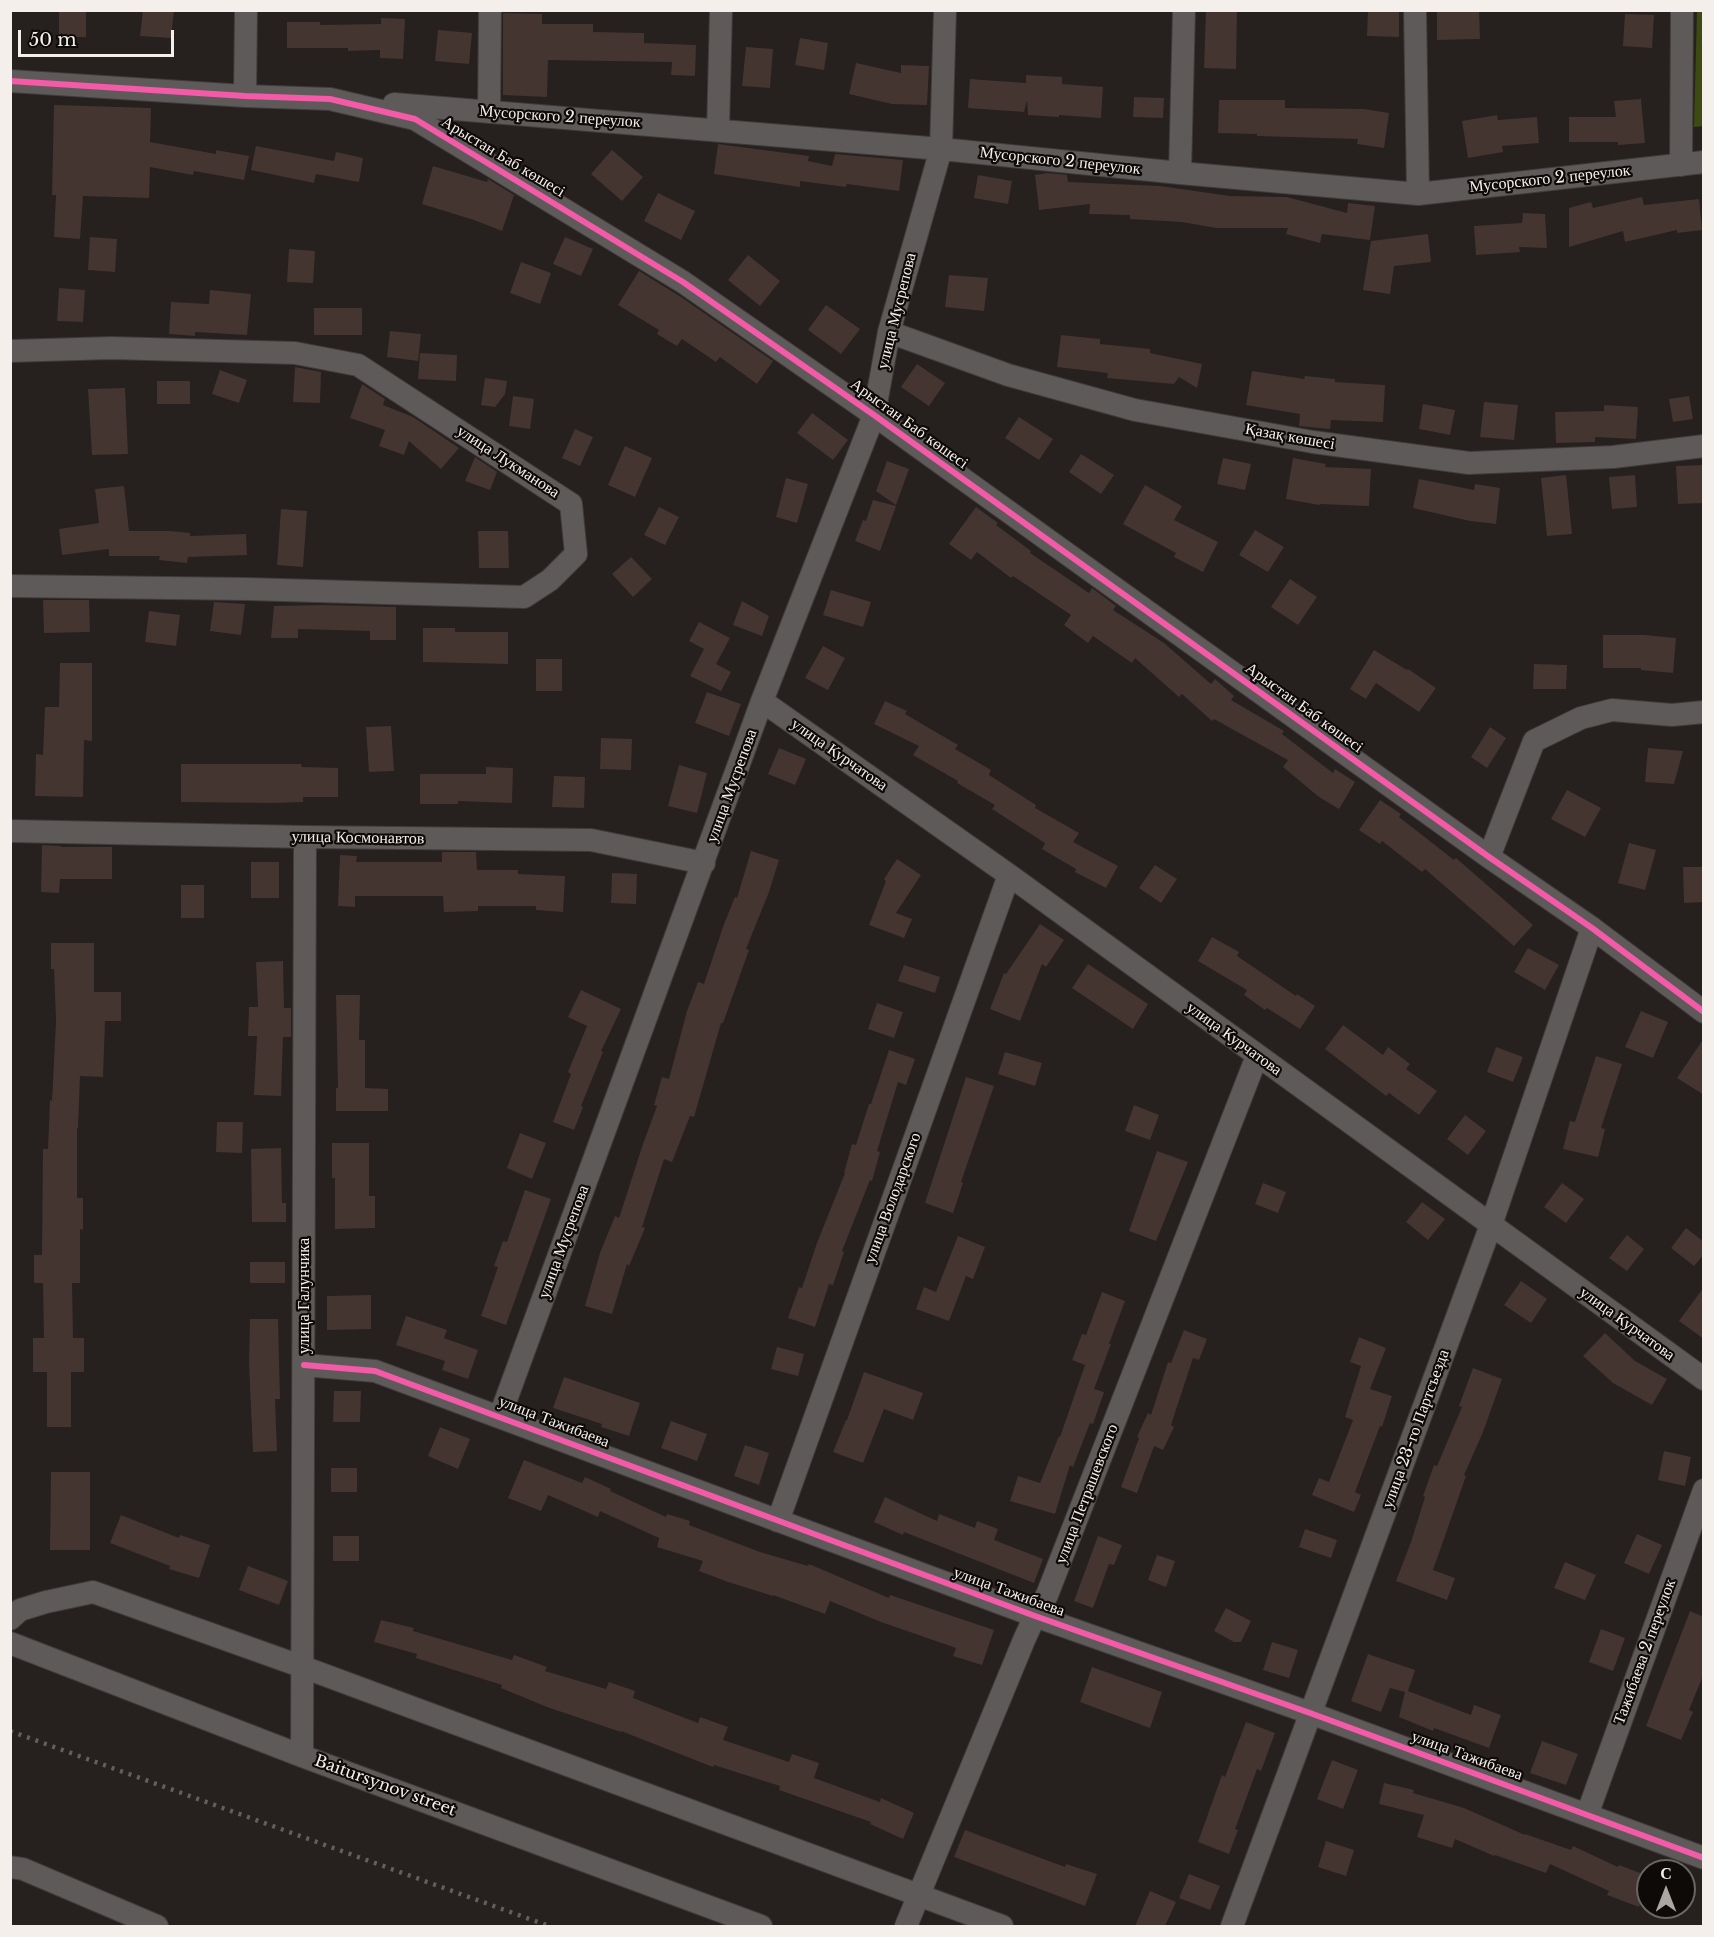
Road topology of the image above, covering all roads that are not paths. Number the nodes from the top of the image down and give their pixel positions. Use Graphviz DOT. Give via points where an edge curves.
graph roads {
  1 [pos="246,10"];
  2 [pos="490,10"];
  3 [pos="721,10"];
  4 [pos="945,10"];
  5 [pos="1184,10"];
  6 [pos="1415,10"];
  7 [pos="1682,10"];
  8 [pos="10,81"];
  9 [pos="245,96"];
  10 [pos="330,99"];
  11 [pos="489,112"];
  12 [pos="718,130"];
  13 [pos="941,149"];
  14 [pos="1704,162"];
  15 [pos="1681,165"];
  16 [pos="1180,173"];
  17 [pos="1418,194"];
  18 [pos="889,332"];
  19 [pos="10,351"];
  20 [pos="874,415"];
  21 [pos="1704,446"];
  22 [pos="10,586"];
  23 [pos="762,701"];
  24 [pos="1704,712"];
  25 [pos="10,831"];
  26 [pos="305,837"];
  27 [pos="1489,857"];
  28 [pos="704,863"];
  29 [pos="1009,875"];
  30 [pos="1592,928"];
  31 [pos="1704,1012"];
  32 [pos="1257,1056"];
  33 [pos="1491,1225"];
  34 [pos="304,1365"];
  35 [pos="1704,1379"];
  36 [pos="500,1416"];
  37 [pos="1704,1490"];
  38 [pos="778,1521"];
  39 [pos="1035,1616"];
  40 [pos="10,1619"];
  41 [pos="10,1643"];
  42 [pos="303,1667"];
  43 [pos="1310,1713"];
  44 [pos="302,1756"];
  45 [pos="1587,1815"];
  46 [pos="1704,1858"];
  47 [pos="10,1868"];
  48 [pos="918,1896"];
  49 [pos="157,1926"];
  50 [pos="761,1926"];
  51 [pos="906,1926"];
  52 [pos="1002,1926"];
  53 [pos="1232,1926"];
  1 -- 9 [label="street"];
  2 -- 11 [label="street"];
  3 -- 12 [label="street"];
  4 -- 13 [label="street"];
  5 -- 16 [label="street"];
  6 -- 17 [label="street"];
  7 -- 15 [label="street"];
  8 -- 9 [label="street, Арыстан Баб көшесі"];
  9 -- 10 [label="street, Арыстан Баб көшесі"];
  10 -- 11 [label="street, Мусорского 2 переулок"];
  10 -- 20 [label="street, Арыстан Баб көшесі" via="414,119 683,282"];
  11 -- 12 [label="street, Мусорского 2 переулок"];
  12 -- 13 [label="street, Мусорского 2 переулок"];
  13 -- 16 [label="street, Мусорского 2 переулок"];
  13 -- 18 [label="street, улица Мусрепова"];
  14 -- 15 [label="street, Мусорского 2 переулок"];
  15 -- 17 [label="street, Мусорского 2 переулок"];
  16 -- 17 [label="street, Мусорского 2 переулок"];
  18 -- 20 [label="street, улица Мусрепова"];
  18 -- 21 [label="street, Қазақ көшесі" via="1008,375 1135,410 1313,442 1469,463 1613,457"];
  19 -- 22 [label="street, улица Лукманова" via="111,348 295,353 358,365 571,504 576,554 550,580 524,597"];
  20 -- 23 [label="street, улица Мусрепова"];
  20 -- 27 [label="street, Арыстан Баб көшесі"];
  23 -- 28 [label="street, улица Мусрепова"];
  23 -- 29 [label="street, улица Курчатова"];
  24 -- 27 [label="street" via="1672,715 1612,710 1581,718 1534,741"];
  25 -- 26 [label="street, улица Космонавтов"];
  26 -- 28 [label="street, улица Космонавтов" via="591,840"];
  26 -- 34 [label="street, улица Галунчика"];
  27 -- 30 [label="street, Арыстан Баб көшесі"];
  28 -- 36 [label="street, улица Мусрепова"];
  29 -- 32 [label="street, улица Курчатова"];
  29 -- 38 [label="street, улица Володарского"];
  30 -- 31 [label="street, Арыстан Баб көшесі"];
  30 -- 33 [label="street, улица 23-го Партсъезда"];
  32 -- 33 [label="street, улица Курчатова"];
  32 -- 39 [label="street, улица Петрашевского" via="1047,1595"];
  33 -- 35 [label="street, улица Курчатова"];
  33 -- 43 [label="street, улица 23-го Партсъезда"];
  34 -- 36 [label="street, улица Тажибаева" via="375,1371"];
  34 -- 42 [label="street, улица Галунчика"];
  36 -- 38 [label="street, улица Тажибаева"];
  37 -- 45 [label="street, Тажибаева 2 переулок"];
  38 -- 39 [label="street, улица Тажибаева"];
  39 -- 43 [label="street, улица Тажибаева"];
  39 -- 48 [label="street, улица Петрашевского"];
  40 -- 42 [label="street" via="28,1607 93,1592"];
  41 -- 44 [label="street, Baitursynov street"];
  42 -- 44 [label="street, улица Галунчика"];
  42 -- 48 [label="street"];
  43 -- 45 [label="street, улица Тажибаева"];
  43 -- 53 [label="street, улица 23-го Партсъезда"];
  44 -- 50 [label="street, Baitursynov street"];
  45 -- 46 [label="street, улица Тажибаева"];
  47 -- 49 [label="street" via="23,1869"];
  48 -- 51 [label="street, улица Петрашевского"];
  48 -- 52 [label="street"];
}
